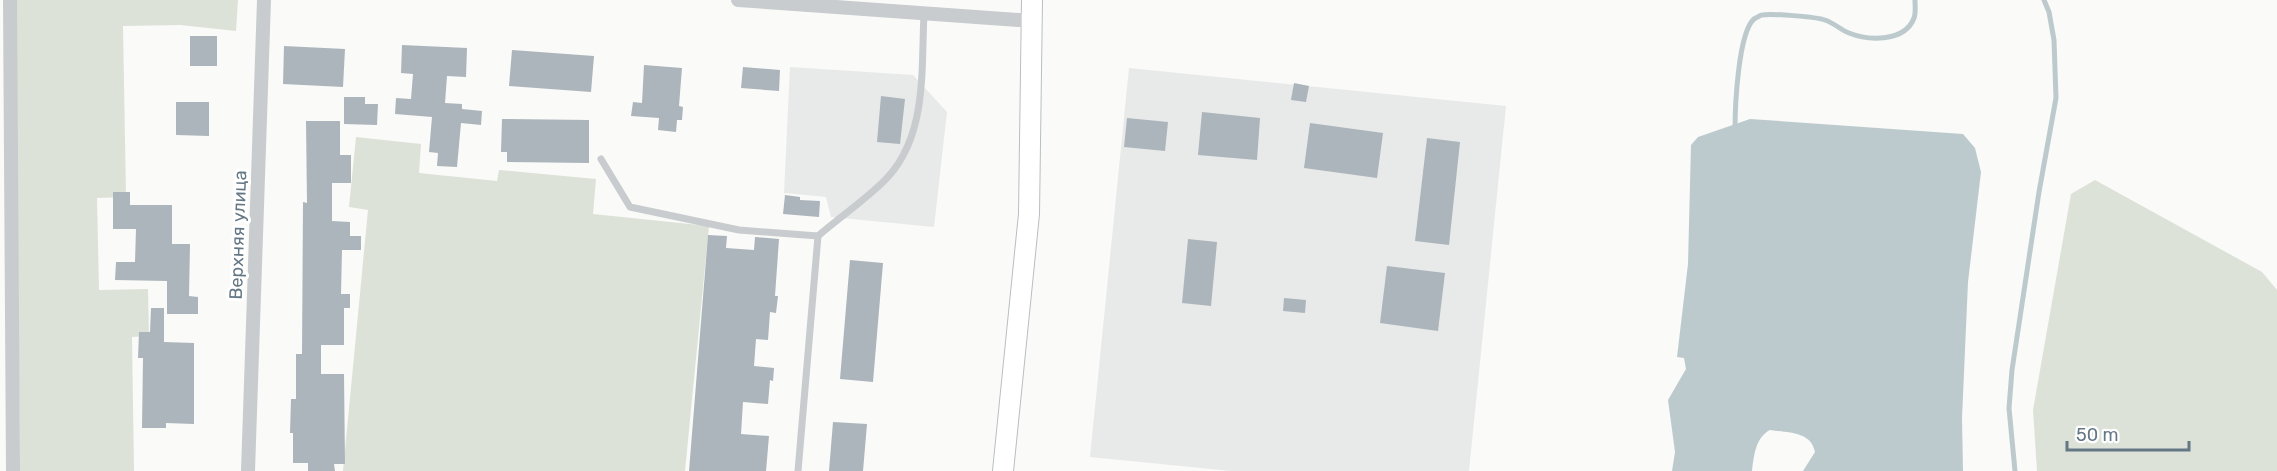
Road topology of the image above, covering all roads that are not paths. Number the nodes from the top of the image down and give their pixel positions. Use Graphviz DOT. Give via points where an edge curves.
graph roads {
  1 [pos="10,0"];
  2 [pos="264,0"];
  3 [pos="738,0"];
  4 [pos="1032,0"];
  5 [pos="924,14"];
  6 [pos="1032,21"];
  7 [pos="601,159"];
  8 [pos="818,236"];
  9 [pos="13,471"];
  10 [pos="248,471"];
  11 [pos="798,471"];
  12 [pos="1003,471"];
  1 -- 9 [label="street"];
  2 -- 10 [label="street, Верхняя улица"];
  3 -- 5 [label="street"];
  4 -- 6 [label="main road"];
  5 -- 6 [label="street"];
  5 -- 8 [label="lane" via="917,121 906,153 884,182"];
  6 -- 12 [label="main road" via="1029,214"];
  7 -- 8 [label="lane" via="630,207 739,230"];
  8 -- 11 [label="lane"];
}
